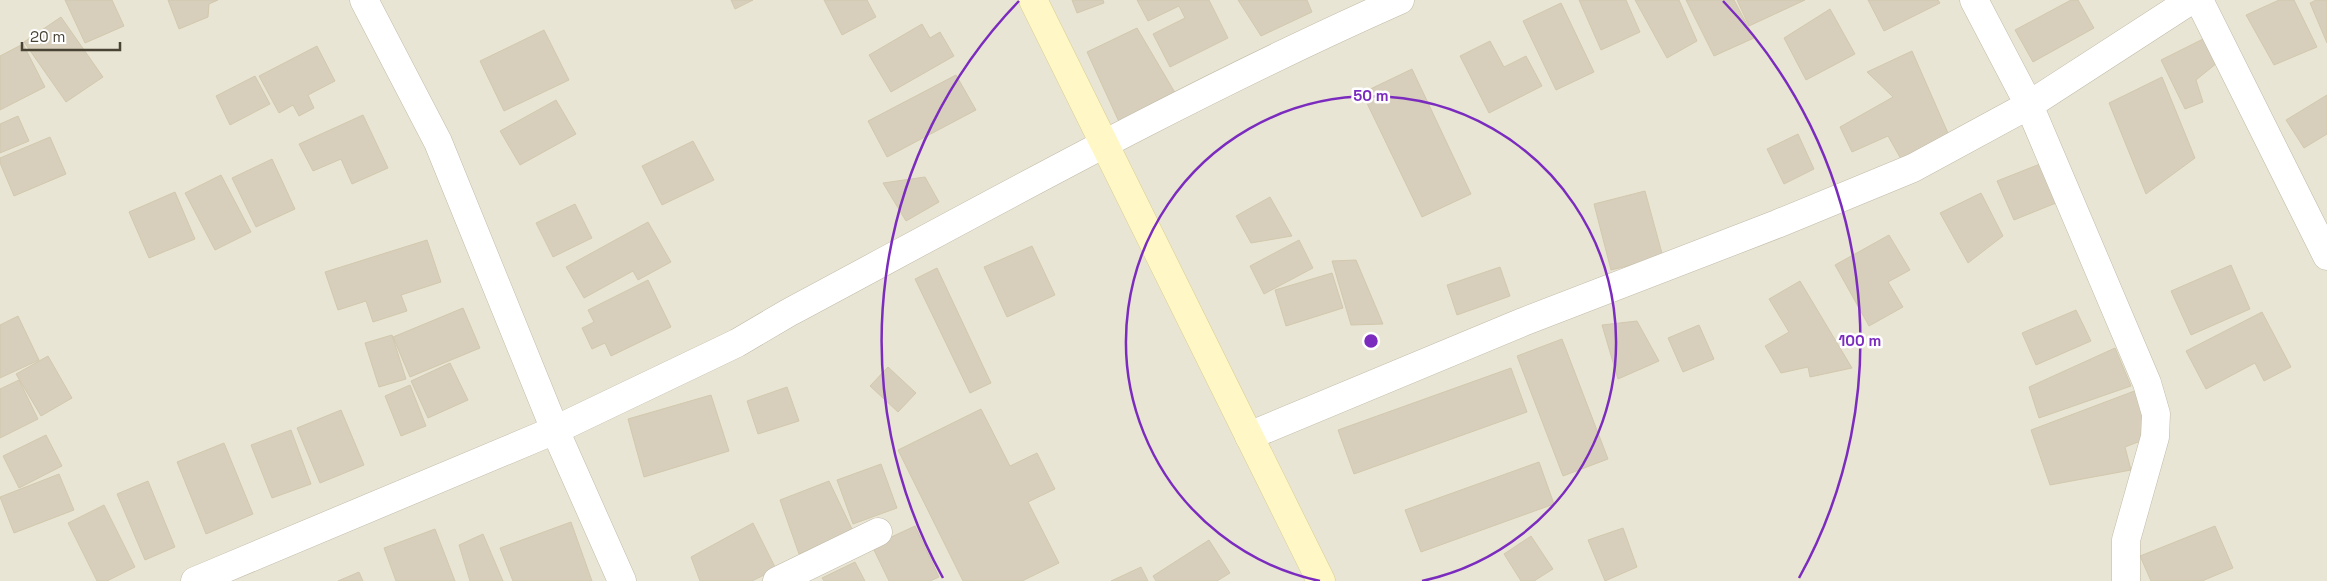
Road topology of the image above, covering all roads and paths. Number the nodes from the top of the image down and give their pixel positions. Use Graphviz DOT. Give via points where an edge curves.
graph roads {
  1 [pos="364,0"];
  2 [pos="1033,0"];
  3 [pos="1400,0"];
  4 [pos="1974,0"];
  5 [pos="2191,0"];
  6 [pos="2199,0"];
  7 [pos="2028,105"];
  8 [pos="1104,143"];
  9 [pos="2327,256"];
  10 [pos="555,430"];
  11 [pos="1249,436"];
  12 [pos="878,532"];
  13 [pos="195,581"];
  14 [pos="622,581"];
  15 [pos="777,581"];
  16 [pos="1321,581"];
  17 [pos="2126,581"];
  1 -- 10 [label="street" via="438,142"];
  2 -- 8 [label="street"];
  3 -- 8 [label="street" via="1304,43"];
  4 -- 7 [label="street"];
  5 -- 7 [label="street"];
  6 -- 9 [label="street"];
  7 -- 11 [label="street" via="1913,168 1523,322"];
  7 -- 17 [label="street" via="2147,383 2156,414 2155,437 2126,540"];
  8 -- 10 [label="street" via="737,343"];
  8 -- 11 [label="street"];
  10 -- 13 [label="street"];
  10 -- 14 [label="street"];
  11 -- 16 [label="street"];
  12 -- 15 [label="street"];
}
